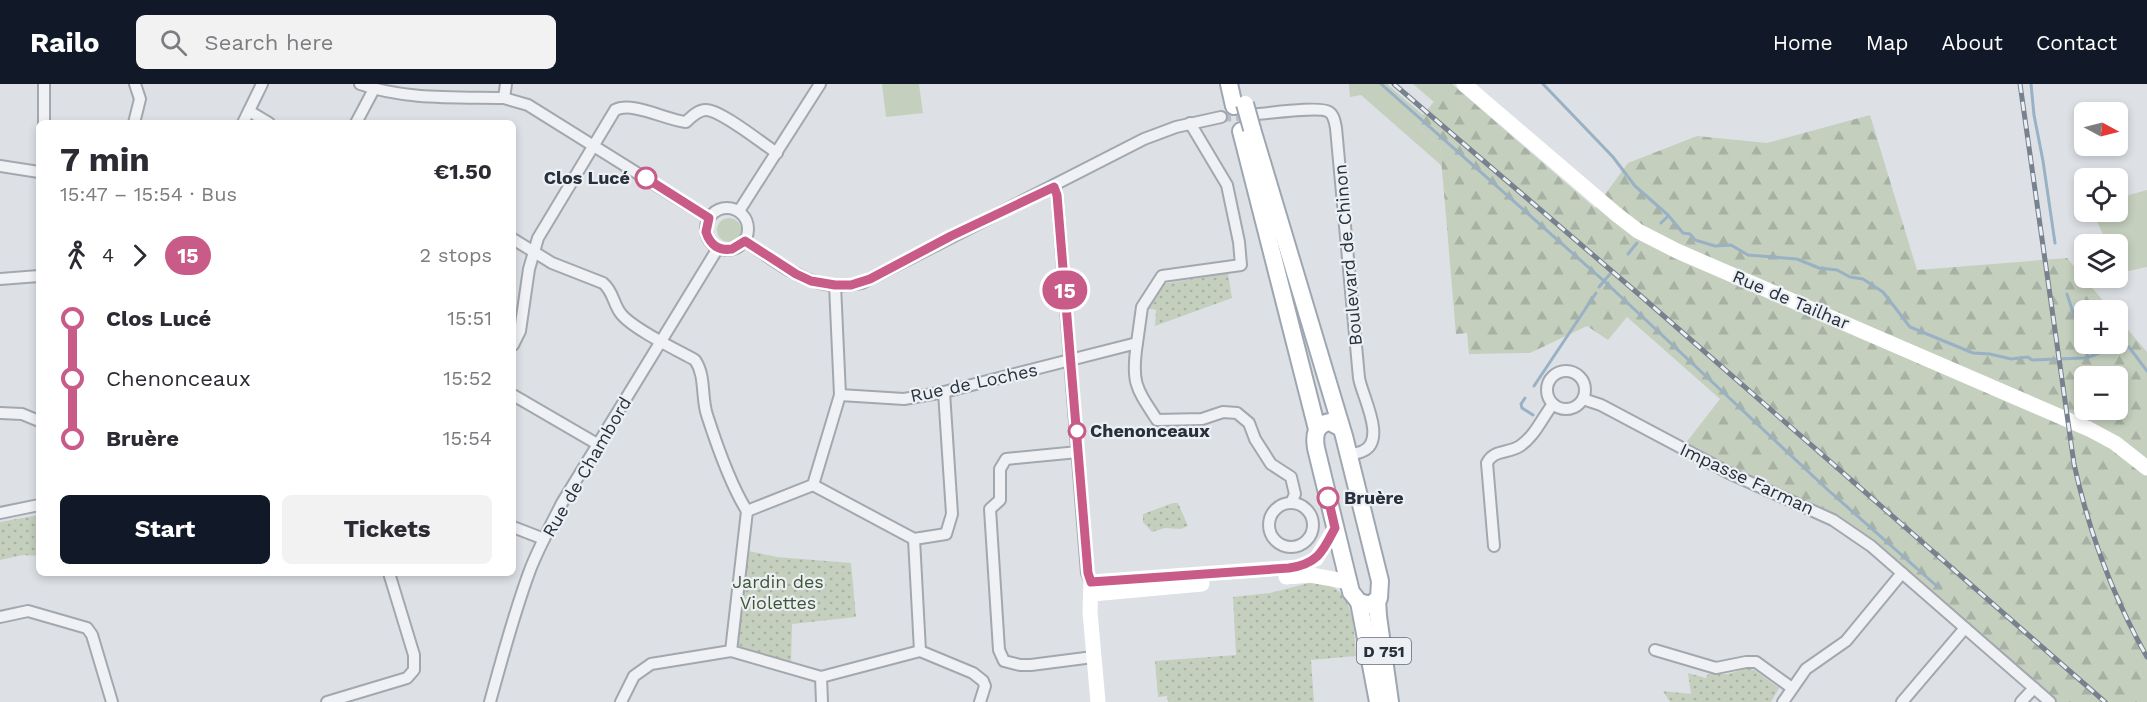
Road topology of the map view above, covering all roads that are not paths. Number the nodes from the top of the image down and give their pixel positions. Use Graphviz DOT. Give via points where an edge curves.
graph roads {
  1 [pos="44,84"];
  2 [pos="135,84"];
  3 [pos="262,84"];
  4 [pos="360,84"];
  5 [pos="506,84"];
  6 [pos="820,84"];
  7 [pos="1229,84"];
  8 [pos="1239,84"];
  9 [pos="1467,85"];
  10 [pos="374,89"];
  11 [pos="504,98"];
  12 [pos="249,111"];
  13 [pos="1221,117"];
  14 [pos="1246,117"];
  15 [pos="44,120"];
  16 [pos="135,120"];
  17 [pos="244,120"];
  18 [pos="264,120"];
  19 [pos="358,120"];
  20 [pos="1190,123"];
  21 [pos="594,146"];
  22 [pos="777,153"];
  23 [pos="0,166"];
  24 [pos="36,172"];
  25 [pos="1054,187"];
  26 [pos="739,211"];
  27 [pos="709,218"];
  28 [pos="516,241"];
  29 [pos="745,241"];
  30 [pos="718,248"];
  31 [pos="534,252"];
  32 [pos="36,276"];
  33 [pos="0,279"];
  34 [pos="835,285"];
  35 [pos="516,338"];
  36 [pos="661,341"];
  37 [pos="1137,343"];
  38 [pos="1071,361"];
  39 [pos="944,392"];
  40 [pos="840,395"];
  41 [pos="516,397"];
  42 [pos="1583,399"];
  43 [pos="1553,404"];
  44 [pos="0,413"];
  45 [pos="36,420"];
  46 [pos="1341,428"];
  47 [pos="1317,429"];
  48 [pos="599,445"];
  49 [pos="1078,452"];
  50 [pos="1349,455"];
  51 [pos="2147,468"];
  52 [pos="813,485"];
  53 [pos="1291,503"];
  54 [pos="36,506"];
  55 [pos="747,511"];
  56 [pos="0,513"];
  57 [pos="516,527"];
  58 [pos="1335,528"];
  59 [pos="544,539"];
  60 [pos="914,539"];
  61 [pos="1494,546"];
  62 [pos="1902,573"];
  63 [pos="390,576"];
  64 [pos="1349,582"];
  65 [pos="1091,588"];
  66 [pos="1377,600"];
  67 [pos="1359,602"];
  68 [pos="0,617"];
  69 [pos="1965,627"];
  70 [pos="1655,650"];
  71 [pos="731,651"];
  72 [pos="920,651"];
  73 [pos="1093,657"];
  74 [pos="821,677"];
  75 [pos="1792,688"];
  76 [pos="2034,688"];
  77 [pos="112,702"];
  78 [pos="327,702"];
  79 [pos="490,702"];
  80 [pos="621,702"];
  81 [pos="822,702"];
  82 [pos="980,702"];
  83 [pos="1098,702"];
  84 [pos="1378,702"];
  85 [pos="1390,702"];
  86 [pos="1784,702"];
  87 [pos="1902,702"];
  88 [pos="2021,702"];
  89 [pos="2050,702"];
  1 -- 15 [label="street"];
  2 -- 16 [label="street" via="140,99"];
  3 -- 12 [label="street"];
  4 -- 10 [label="street"];
  5 -- 11 [label="street"];
  6 -- 22 [label="street"];
  7 -- 14 [label="main road"];
  8 -- 14 [label="main road"];
  9 -- 51 [label="street, Rue de Tailhar" via="1638,231 2089,429"];
  10 -- 11 [label="street" via="404,95"];
  10 -- 19 [label="street"];
  11 -- 21 [label="street" via="528,105"];
  12 -- 17 [label="street"];
  12 -- 18 [label="street"];
  13 -- 20 [label="street"];
  14 -- 46 [label="main road"];
  14 -- 47 [label="main road"];
  14 -- 50 [label="street, Boulevard de Chinon" via="1319,109 1333,116 1360,388 1371,413 1373,435 1368,448"];
  20 -- 25 [label="street" via="1144,140"];
  20 -- 37 [label="street" via="1227,185 1241,264 1162,276 1142,307"];
  21 -- 22 [label="street" via="615,110 632,106 686,122 703,110 710,110"];
  21 -- 27 [label="street"];
  21 -- 31 [label="street" via="538,238"];
  22 -- 26 [label="street"];
  23 -- 24 [label="street"];
  25 -- 34 [label="street" via="870,279"];
  25 -- 38 [label="street"];
  26 -- 27 [label="street" via="721,209"];
  26 -- 29 [label="street" via="747,224"];
  27 -- 30 [label="street" via="706,232"];
  28 -- 31 [label="street"];
  29 -- 30 [label="street" via="732,249"];
  29 -- 34 [label="street" via="796,274"];
  30 -- 36 [label="street, Rue de Chambord"];
  31 -- 35 [label="street"];
  31 -- 36 [label="street" via="609,288 626,320"];
  32 -- 33 [label="street"];
  34 -- 40 [label="street"];
  36 -- 48 [label="street, Rue de Chambord"];
  36 -- 55 [label="street" via="698,365 706,414"];
  37 -- 38 [label="street, Rue de Loches"];
  37 -- 53 [label="street" via="1136,389 1157,420 1237,413 1249,423 1271,464 1291,477 1295,494"];
  38 -- 39 [label="street, Rue de Loches"];
  38 -- 49 [label="street"];
  39 -- 40 [label="street, Rue de Loches" via="904,399"];
  39 -- 60 [label="street" via="952,514 946,534"];
  40 -- 52 [label="street"];
  41 -- 48 [label="street"];
  42 -- 43 [label="street" via="1569,409"];
  42 -- 43 [label="street" via="1582,380 1566,370 1553,375 1547,386"];
  42 -- 62 [label="street, Impasse Farman" via="1729,473 1833,520"];
  43 -- 61 [label="street" via="1531,438 1517,449 1490,456 1486,463"];
  44 -- 45 [label="street" via="22,414"];
  46 -- 47 [label="main road" via="1330,422"];
  46 -- 50 [label="main road"];
  47 -- 58 [label="main road" via="1316,448"];
  48 -- 59 [label="street, Rue de Chambord"];
  49 -- 65 [label="street"];
  49 -- 73 [label="street" via="1006,459 1000,469 1000,500 990,509 999,650 1004,661 1020,665"];
  50 -- 66 [label="main road" via="1380,580"];
  52 -- 55 [label="street"];
  52 -- 60 [label="street"];
  53 -- 53 [label="street" via="1274,511 1269,524 1274,539 1290,547 1307,540 1312,527 1306,510"];
  54 -- 56 [label="street"];
  55 -- 71 [label="street"];
  57 -- 59 [label="street"];
  58 -- 64 [label="main road"];
  58 -- 65 [label="street" via="1311,562 1289,568 1220,567"];
  59 -- 79 [label="street, Rue de Chambord" via="516,610"];
  60 -- 72 [label="street"];
  62 -- 69 [label="street, Impasse Farman"];
  62 -- 75 [label="street" via="1846,641 1806,669"];
  63 -- 78 [label="street" via="414,655 414,670 407,678"];
  64 -- 65 [label="street" via="1311,575"];
  64 -- 67 [label="main road"];
  65 -- 73 [label="street"];
  66 -- 67 [label="main road" via="1370,605"];
  66 -- 85 [label="main road, D 751"];
  67 -- 84 [label="main road, D 751"];
  68 -- 77 [label="street" via="28,611 87,628"];
  69 -- 76 [label="street, Impasse Farman"];
  69 -- 87 [label="street"];
  70 -- 75 [label="street" via="1716,668 1756,662"];
  71 -- 74 [label="street"];
  71 -- 80 [label="street" via="651,664 634,676"];
  72 -- 74 [label="street"];
  72 -- 82 [label="street" via="979,676 984,686"];
  73 -- 83 [label="street"];
  74 -- 81 [label="street"];
  75 -- 86 [label="street"];
  76 -- 88 [label="street"];
  76 -- 89 [label="street, Impasse Farman"];
}
